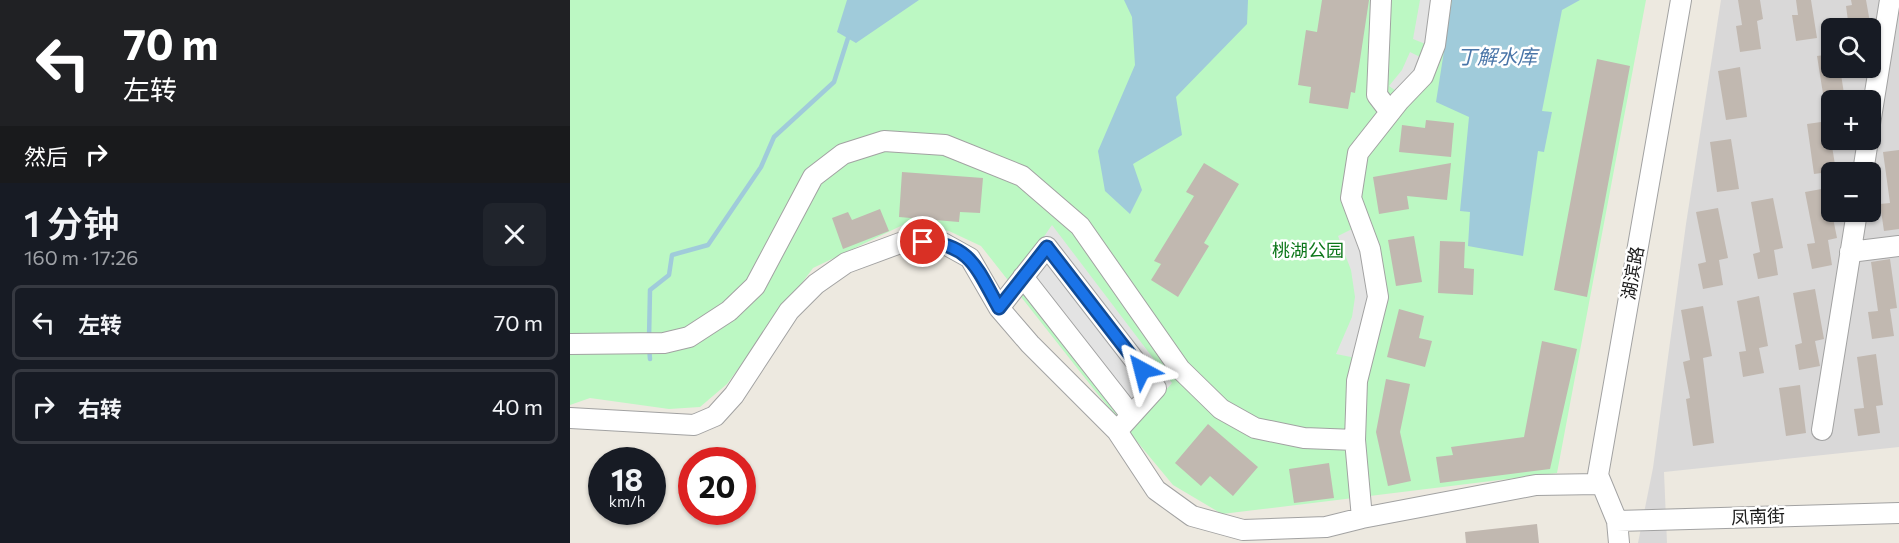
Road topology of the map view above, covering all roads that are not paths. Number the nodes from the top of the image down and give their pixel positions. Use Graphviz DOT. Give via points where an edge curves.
graph roads {
  1 [pos="1381,0"];
  2 [pos="1441,0"];
  3 [pos="1681,0"];
  4 [pos="1890,0"];
  5 [pos="1875,90"];
  6 [pos="1390,112"];
  7 [pos="1855,222"];
  8 [pos="1899,246"];
  9 [pos="1850,252"];
  10 [pos="1023,277"];
  11 [pos="999,308"];
  12 [pos="570,344"];
  13 [pos="1131,415"];
  14 [pos="570,418"];
  15 [pos="1822,430"];
  16 [pos="1117,431"];
  17 [pos="1355,440"];
  18 [pos="1599,484"];
  19 [pos="1899,513"];
  20 [pos="1362,518"];
  21 [pos="1617,521"];
  22 [pos="1328,535"];
  23 [pos="1619,543"];
  1 -- 6 [label="street" via="1377,95"];
  2 -- 6 [label="street" via="1436,45 1423,76"];
  3 -- 18 [label="street, 湖滨路"];
  4 -- 5 [label="street"];
  6 -- 17 [label="street" via="1358,153 1351,198 1370,249 1378,297 1357,381"];
  7 -- 9 [label="street"];
  8 -- 9 [label="street"];
  9 -- 15 [label="street"];
  10 -- 11 [label="street"];
  10 -- 13 [label="street"];
  10 -- 13 [label="street" via="1047,247 1156,388"];
  11 -- 14 [label="street" via="970,258 943,243 903,242 846,263 816,284 789,311 734,395 715,416 694,425"];
  11 -- 16 [label="street"];
  12 -- 17 [label="street" via="664,343 689,337 729,311 755,286 813,177 843,154 884,141 945,145 1022,176 1080,226 1180,369 1221,409 1256,428 1304,438"];
  13 -- 16 [label="street"];
  16 -- 22 [label="street" via="1156,490 1192,516 1243,530"];
  17 -- 20 [label="street"];
  18 -- 20 [label="street" via="1536,485"];
  18 -- 21 [label="street"];
  19 -- 21 [label="street, 凤南街"];
  20 -- 22 [label="street"];
  21 -- 23 [label="street"];
}
